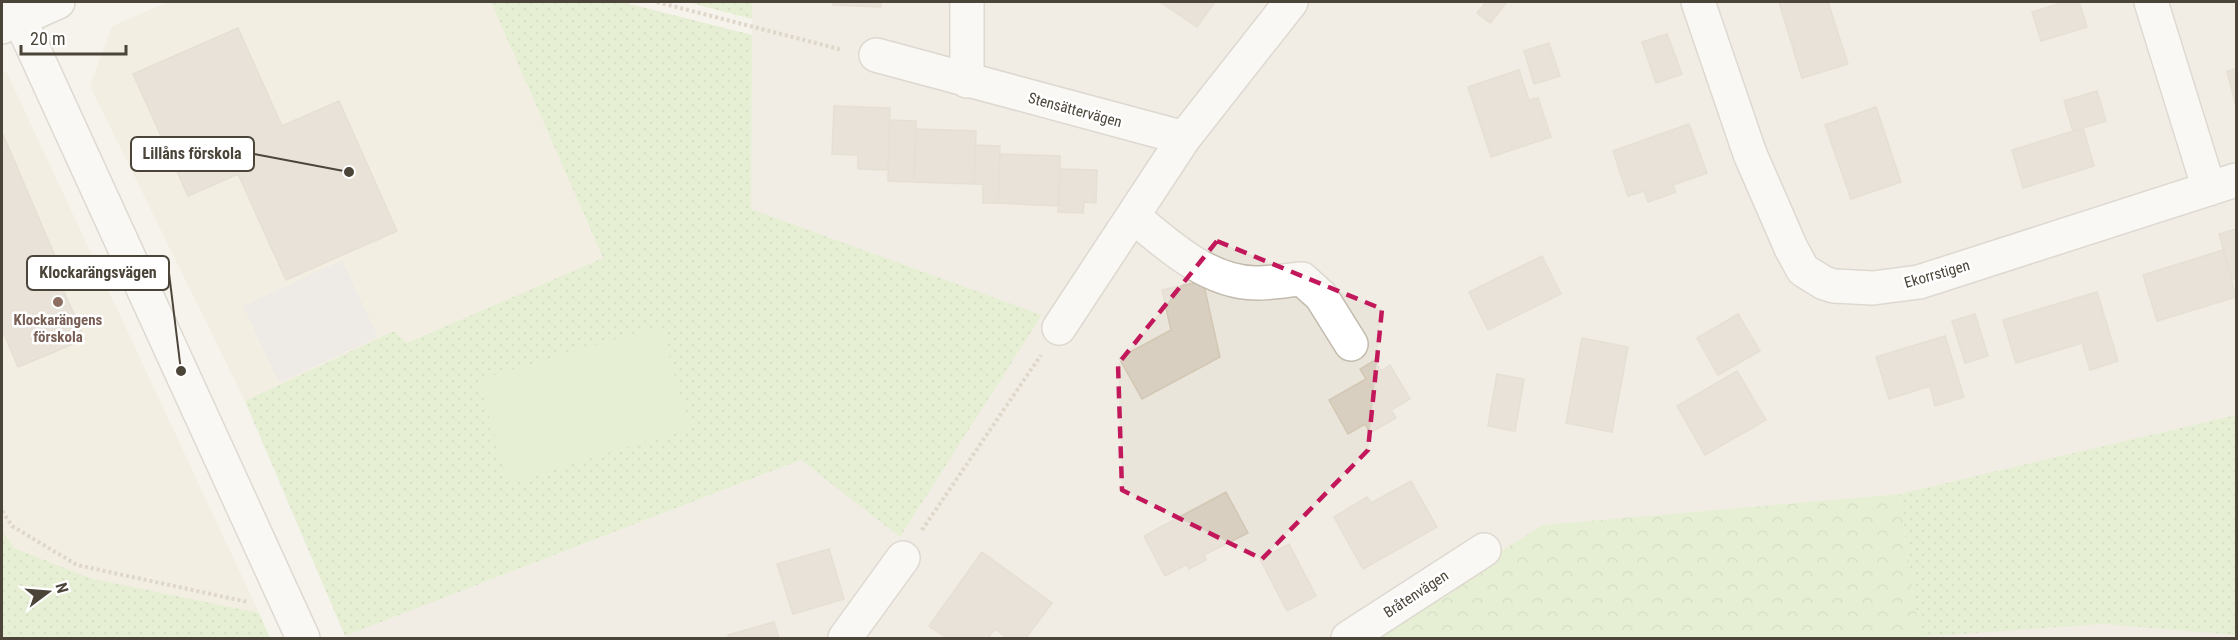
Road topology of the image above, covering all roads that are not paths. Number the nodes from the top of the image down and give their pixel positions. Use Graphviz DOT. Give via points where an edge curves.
graph roads {
  1 [pos="58,2"];
  2 [pos="967,2"];
  3 [pos="1292,2"];
  4 [pos="1698,2"];
  5 [pos="2151,2"];
  6 [pos="11,16"];
  7 [pos="876,55"];
  8 [pos="967,81"];
  9 [pos="1184,138"];
  10 [pos="2223,184"];
  11 [pos="1133,216"];
  12 [pos="1059,328"];
  13 [pos="1351,344"];
  14 [pos="1484,550"];
  15 [pos="903,558"];
  16 [pos="297,625"];
  17 [pos="845,639"];
  18 [pos="1348,639"];
  1 -- 6 [label="street"];
  2 -- 8 [label="street"];
  3 -- 9 [label="street"];
  4 -- 10 [label="street, Ekorrstigen" via="1750,154 1791,248 1803,270 1824,283 1873,288 1919,282"];
  5 -- 10 [label="street, Ekorrstigen"];
  6 -- 16 [label="street"];
  7 -- 8 [label="street, Stensättervägen"];
  8 -- 9 [label="street, Stensättervägen"];
  9 -- 11 [label="street"];
  11 -- 12 [label="street"];
  11 -- 13 [label="street" via="1173,250 1214,274 1254,283 1302,279 1321,296"];
  14 -- 18 [label="street, Bråtenvägen"];
  15 -- 17 [label="street"];
}
